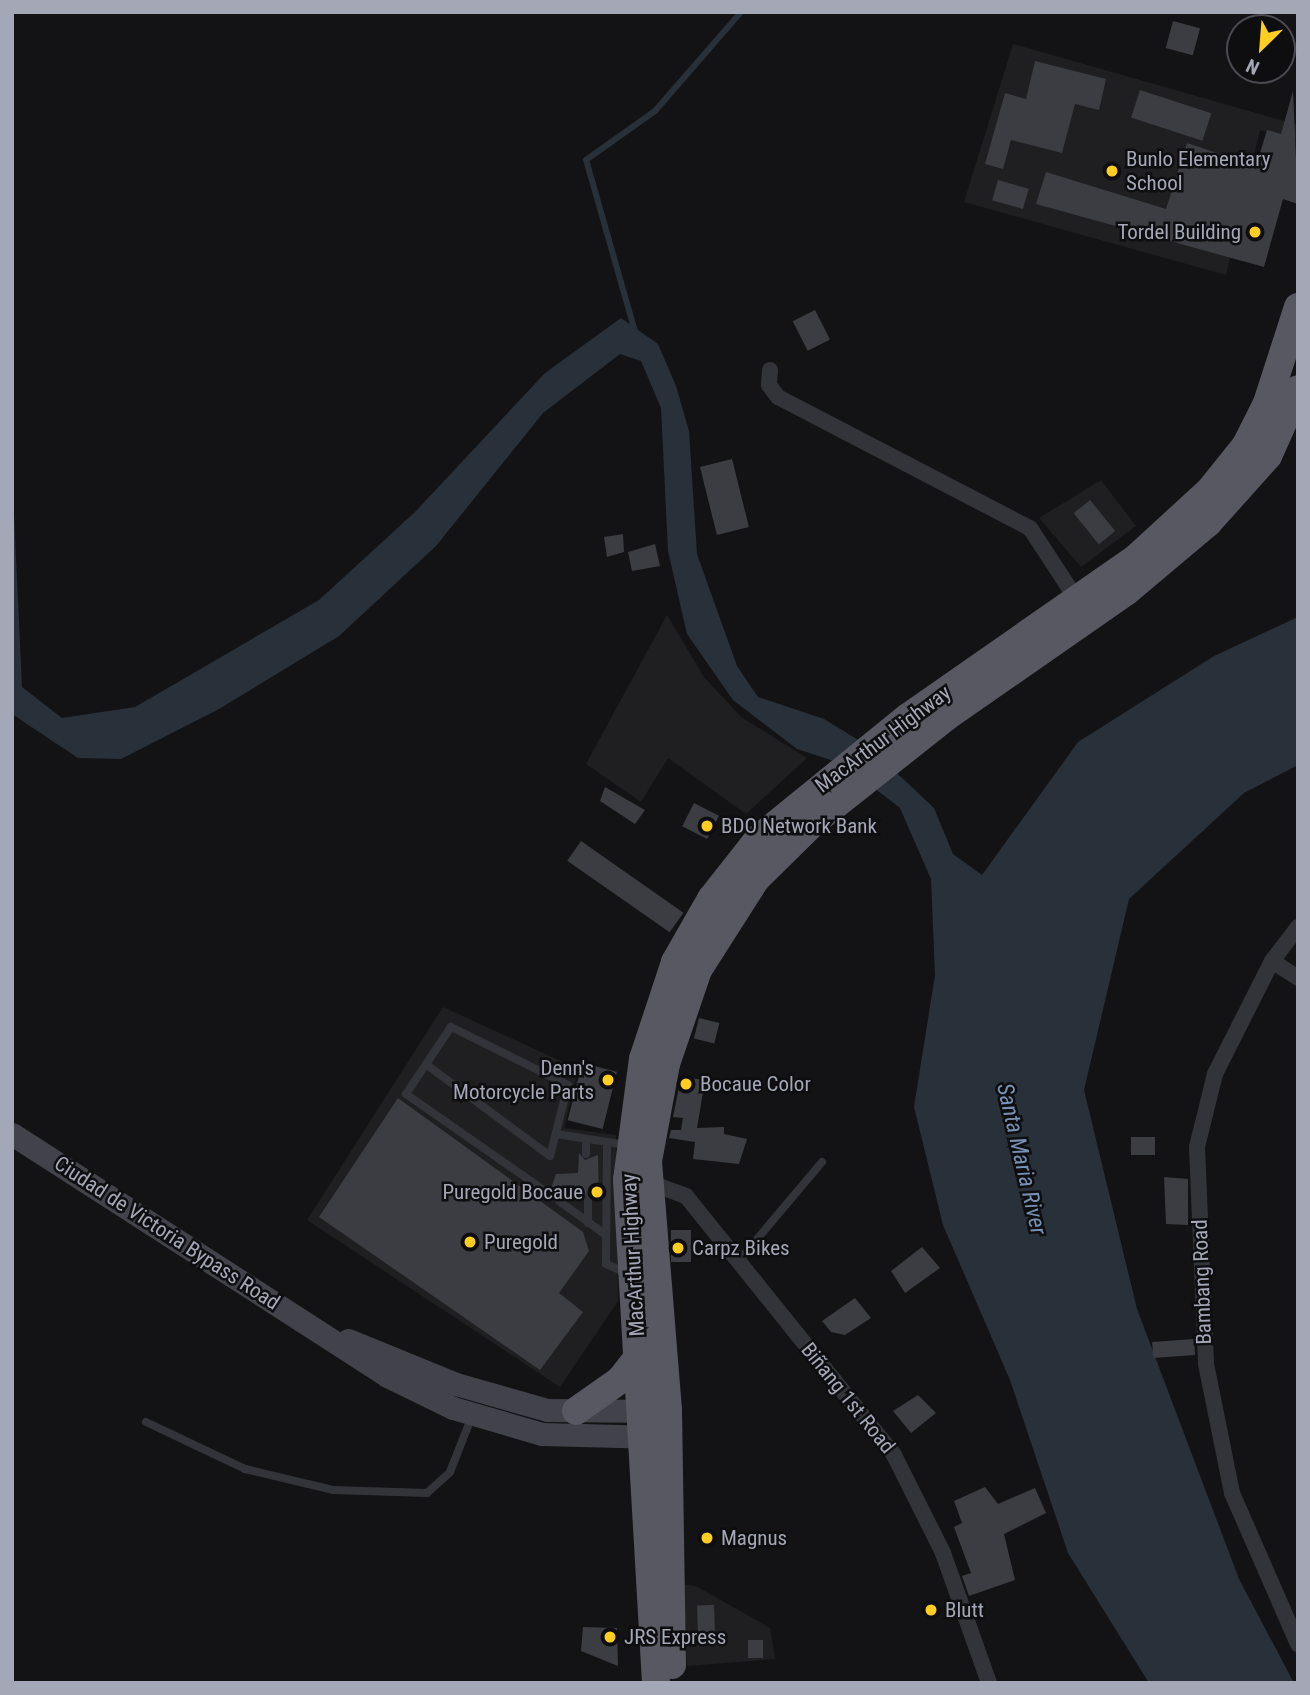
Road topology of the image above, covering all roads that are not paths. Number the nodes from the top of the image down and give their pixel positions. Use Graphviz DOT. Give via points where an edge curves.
graph roads {
  1 [pos="1296,318"];
  2 [pos="770,370"];
  3 [pos="1298,389"];
  4 [pos="1084,610"];
  5 [pos="1298,928"];
  6 [pos="1272,961"];
  7 [pos="1298,978"];
  8 [pos="426,1065"];
  9 [pos="12,1134"];
  10 [pos="556,1134"];
  11 [pos="586,1140"];
  12 [pos="629,1145"];
  13 [pos="586,1154"];
  14 [pos="822,1161"];
  15 [pos="638,1181"];
  16 [pos="545,1191"];
  17 [pos="588,1198"];
  18 [pos="559,1201"];
  19 [pos="588,1223"];
  20 [pos="606,1235"];
  21 [pos="737,1263"];
  22 [pos="644,1274"];
  23 [pos="321,1333"];
  24 [pos="638,1357"];
  25 [pos="576,1410"];
  26 [pos="473,1414"];
  27 [pos="146,1422"];
  28 [pos="654,1424"];
  29 [pos="1298,1644"];
  30 [pos="656,1683"];
  31 [pos="673,1683"];
  32 [pos="989,1683"];
  1 -- 4 [label="highway, MacArthur Highway" via="1246,445 1181,519"];
  2 -- 4 [label="street" via="769,385 778,397 1030,528"];
  3 -- 4 [label="highway, MacArthur Highway" via="1268,456 1239,492 1173,555"];
  4 -- 12 [label="highway, MacArthur Highway" via="916,726 808,811 759,838 711,899 675,962 643,1059"];
  5 -- 6 [label="street, Bambang Road"];
  6 -- 7 [label="street"];
  6 -- 29 [label="street, Bambang Road" via="1216,1074 1196,1147 1206,1364 1232,1493"];
  8 -- 10 [label="lane" via="550,1156"];
  8 -- 10 [label="lane" via="451,1027 568,1085"];
  8 -- 16 [label="lane" via="406,1094"];
  9 -- 23 [label="main road, Ciudad de Victoria Bypass Road"];
  10 -- 11 [label="lane"];
  11 -- 12 [label="lane"];
  11 -- 13 [label="lane"];
  12 -- 15 [label="highway, MacArthur Highway"];
  12 -- 20 [label="lane"];
  14 -- 21 [label="lane"];
  15 -- 21 [label="street, Biñang 1st Road" via="685,1196"];
  15 -- 22 [label="highway, MacArthur Highway"];
  17 -- 19 [label="lane"];
  18 -- 19 [label="lane"];
  19 -- 20 [label="lane"];
  20 -- 22 [label="lane" via="606,1264 612,1272"];
  21 -- 32 [label="street, Biñang 1st Road" via="908,1478"];
  22 -- 24 [label="highway, MacArthur Highway"];
  22 -- 28 [label="highway, MacArthur Highway"];
  23 -- 25 [label="main road, Ciudad de Victoria Bypass Road" via="456,1384 547,1410"];
  23 -- 26 [label="main road, Ciudad de Victoria Bypass Road" via="387,1376"];
  24 -- 25 [label="highway" via="620,1380"];
  24 -- 28 [label="highway, MacArthur Highway"];
  25 -- 28 [label="main road, Ciudad de Victoria Bypass Road"];
  26 -- 27 [label="lane" via="450,1472 427,1493 333,1490 245,1469"];
  26 -- 28 [label="main road, Ciudad de Victoria Bypass Road" via="542,1434"];
  28 -- 30 [label="highway, MacArthur Highway"];
  28 -- 31 [label="highway, MacArthur Highway"];
}
